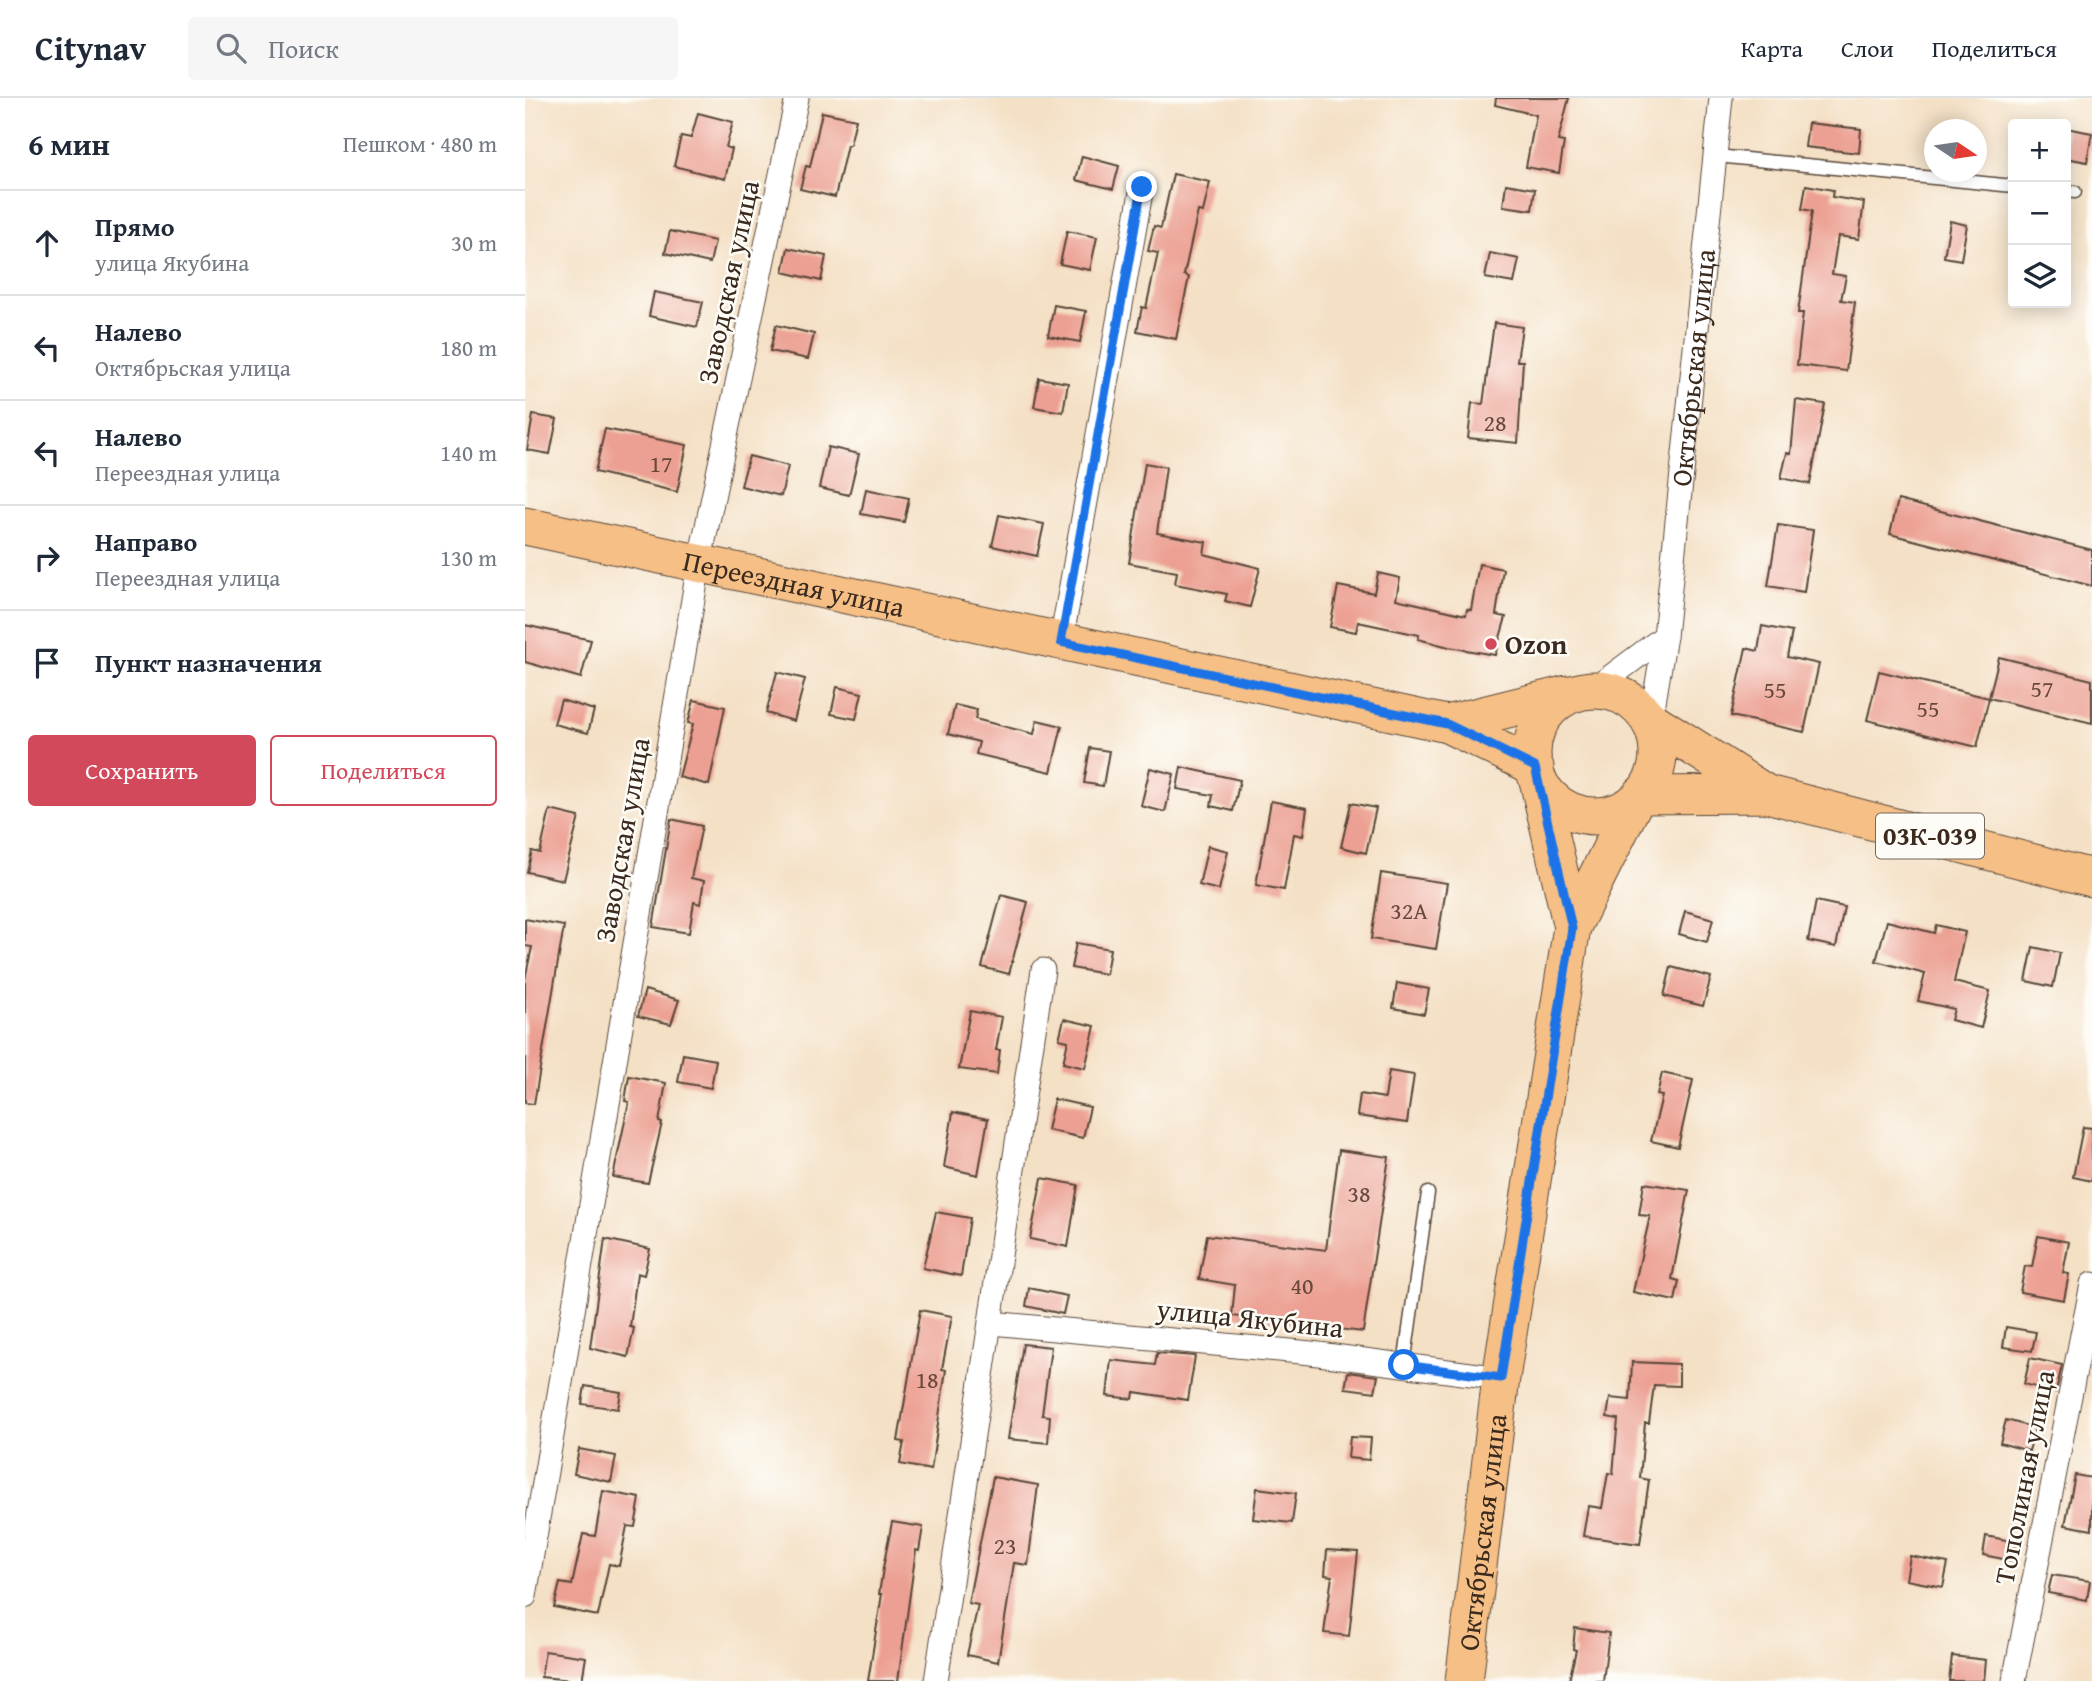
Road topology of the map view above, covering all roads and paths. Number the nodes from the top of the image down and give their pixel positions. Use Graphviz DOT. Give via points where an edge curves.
graph roads {
  1 [pos="797,98"];
  2 [pos="1721,98"];
  3 [pos="1717,156"];
  4 [pos="2008,185"];
  5 [pos="1142,187"];
  6 [pos="525,526"];
  7 [pos="699,564"];
  8 [pos="1665,636"];
  9 [pos="1061,642"];
  10 [pos="1584,691"];
  11 [pos="1650,720"];
  12 [pos="1447,724"];
  13 [pos="1536,773"];
  14 [pos="1767,794"];
  15 [pos="1637,800"];
  16 [pos="2091,873"];
  17 [pos="1572,928"];
  18 [pos="1043,970"];
  19 [pos="1428,1193"];
  20 [pos="2092,1284"];
  21 [pos="991,1323"];
  22 [pos="1404,1365"];
  23 [pos="1501,1378"];
  24 [pos="525,1596"];
  25 [pos="936,1681"];
  26 [pos="1464,1681"];
  27 [pos="2014,1681"];
  1 -- 7 [label="street, Заводская улица"];
  2 -- 3 [label="street, Октябрьская улица"];
  3 -- 4 [label="lane"];
  3 -- 8 [label="street, Октябрьская улица"];
  5 -- 9 [label="street"];
  6 -- 7 [label="main road, Переездная улица"];
  7 -- 9 [label="main road, Переездная улица"];
  7 -- 24 [label="street, Заводская улица"];
  8 -- 10 [label="street"];
  8 -- 11 [label="street, Октябрьская улица"];
  9 -- 12 [label="main road, Переездная улица"];
  10 -- 11 [label="main road" via="1616,692"];
  10 -- 12 [label="main road, Переездная улица"];
  10 -- 13 [label="main road" via="1551,707 1537,729 1532,754"];
  11 -- 14 [label="main road"];
  11 -- 15 [label="main road" via="1659,750 1653,781"];
  12 -- 13 [label="main road, Переездная улица"];
  13 -- 15 [label="main road" via="1554,802 1579,814 1607,816"];
  13 -- 17 [label="main road, Октябрьская улица"];
  14 -- 15 [label="main road, 03К-039"];
  14 -- 16 [label="main road, 03К-039"];
  15 -- 17 [label="main road, Октябрьская улица"];
  17 -- 23 [label="main road, Октябрьская улица"];
  18 -- 21 [label="street"];
  19 -- 22 [label="lane"];
  20 -- 27 [label="street, Тополиная улица"];
  21 -- 22 [label="street, улица Якубина"];
  21 -- 25 [label="street"];
  22 -- 23 [label="street, улица Якубина"];
  23 -- 26 [label="main road, Октябрьская улица"];
}
